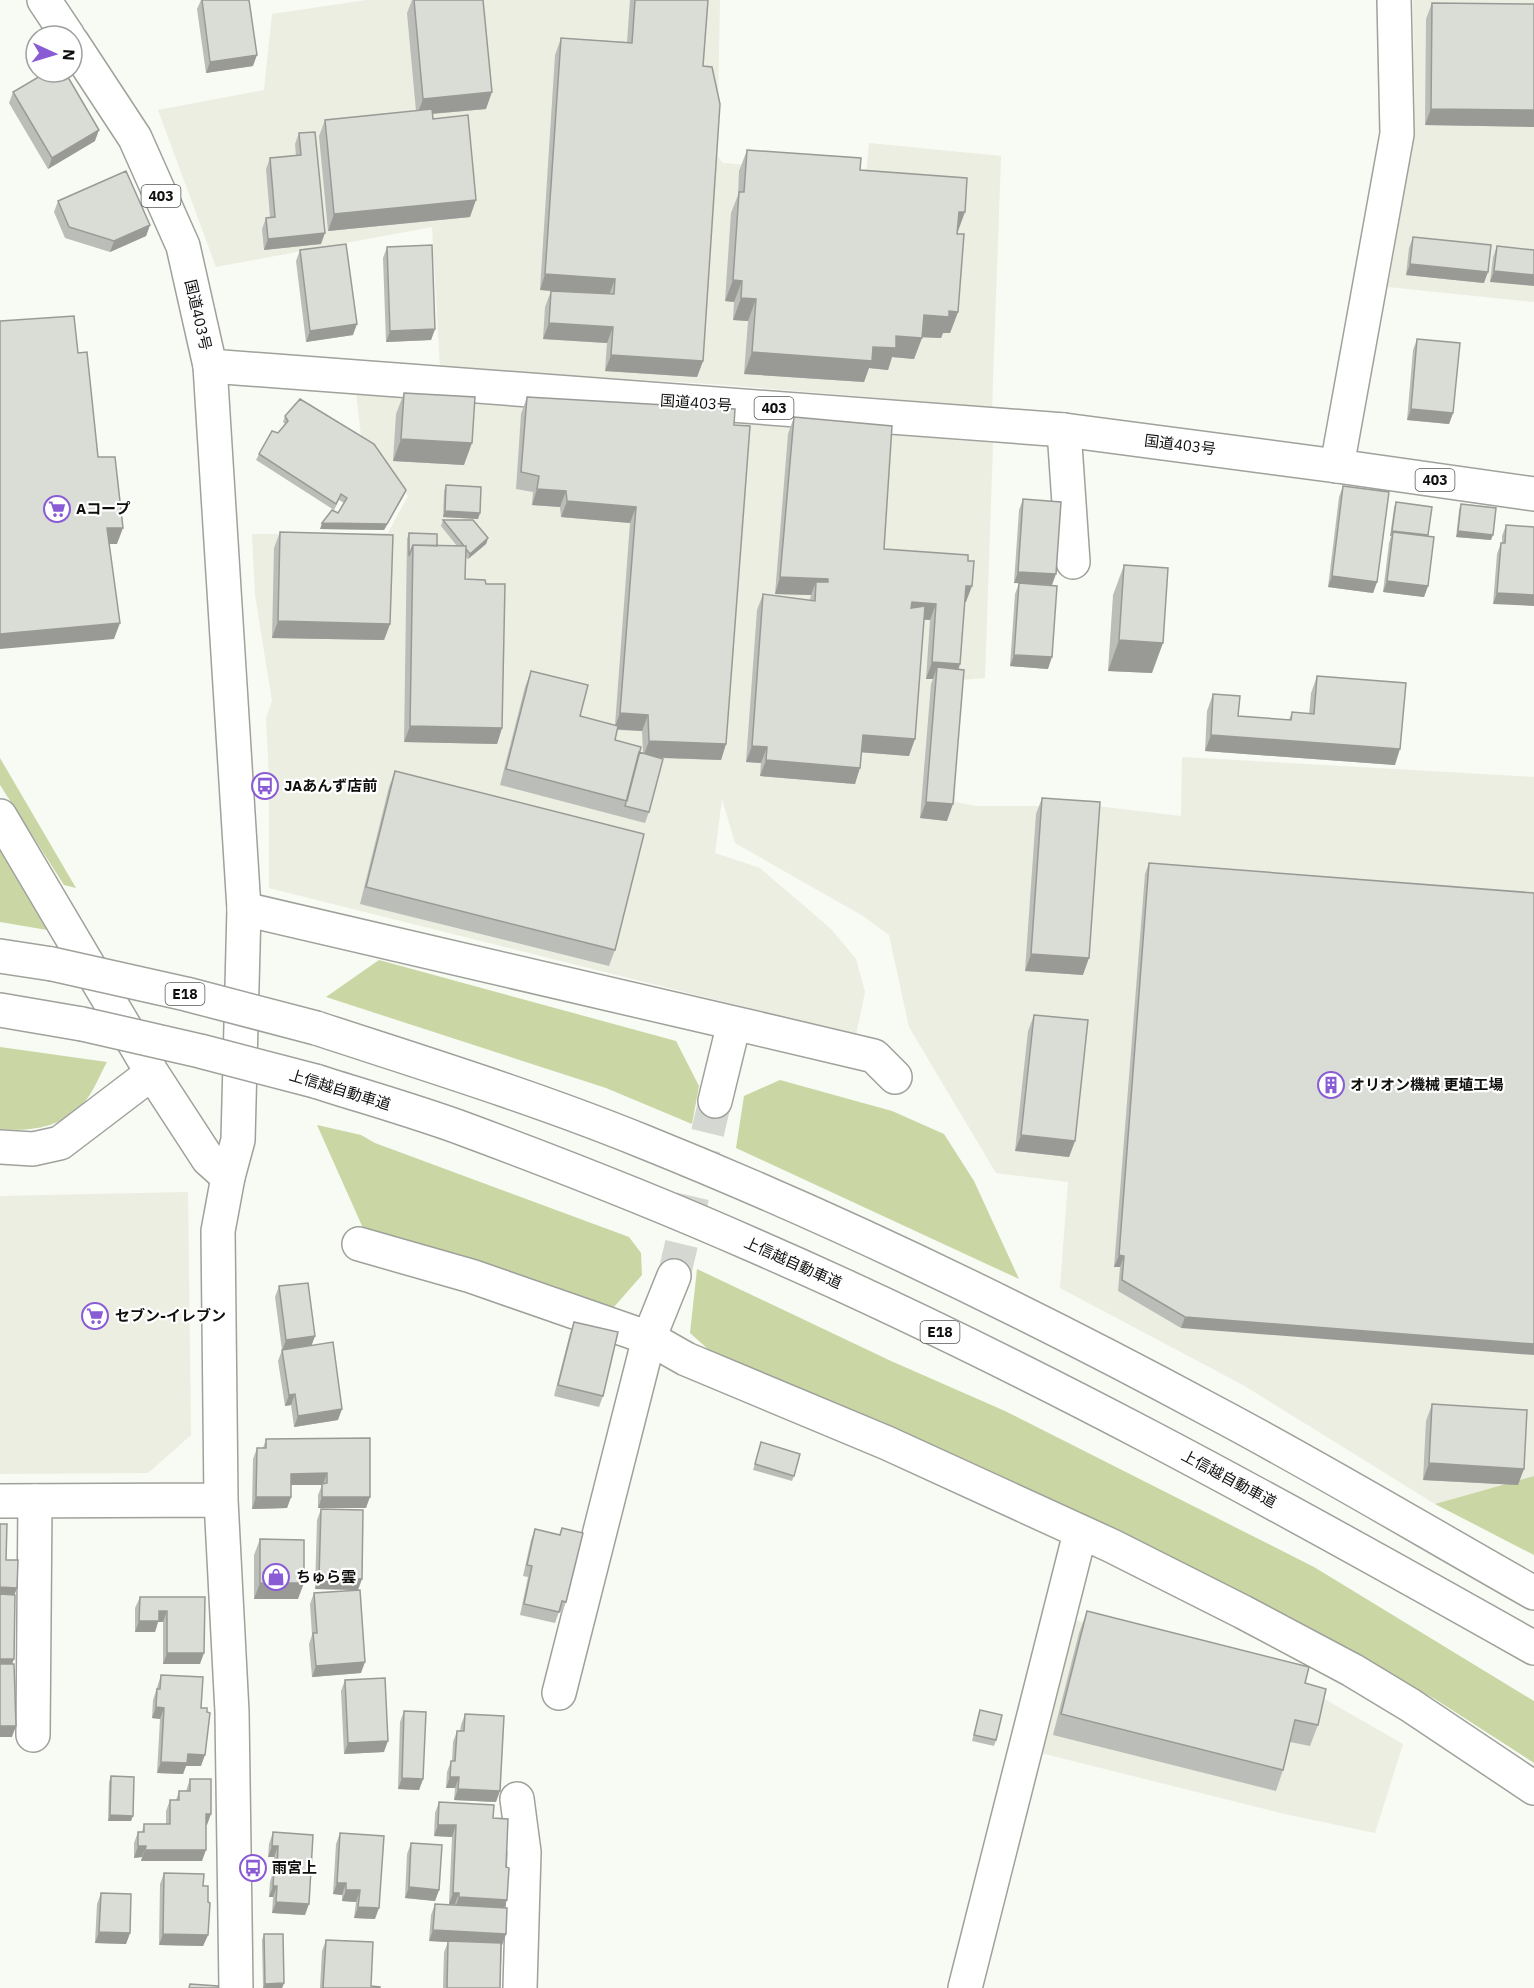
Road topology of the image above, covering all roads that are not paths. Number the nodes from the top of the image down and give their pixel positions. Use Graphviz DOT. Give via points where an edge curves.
graph roads {
  1 [pos="44,0"];
  2 [pos="1394,0"];
  3 [pos="60,24"];
  4 [pos="84,60"];
  5 [pos="210,366"];
  6 [pos="1064,430"];
  7 [pos="1337,466"];
  8 [pos="1534,494"];
  9 [pos="1073,562"];
  10 [pos="0,816"];
  11 [pos="244,909"];
  12 [pos="0,957"];
  13 [pos="0,1010"];
  14 [pos="734,1023"];
  15 [pos="152,1072"];
  16 [pos="895,1077"];
  17 [pos="716,1101"];
  18 [pos="0,1147"];
  19 [pos="228,1177"];
  20 [pos="359,1244"];
  21 [pos="674,1276"];
  22 [pos="648,1338"];
  23 [pos="221,1500"];
  24 [pos="35,1501"];
  25 [pos="0,1502"];
  26 [pos="1080,1533"];
  27 [pos="1534,1593"];
  28 [pos="1534,1648"];
  29 [pos="559,1693"];
  30 [pos="33,1735"];
  31 [pos="1534,1788"];
  32 [pos="517,1800"];
  33 [pos="236,1988"];
  34 [pos="520,1988"];
  35 [pos="965,1988"];
  1 -- 3 [label="main road"];
  2 -- 7 [label="main road" via="1397,134"];
  4 -- 5 [label="main road, 国道403号 / 403" via="135,138 183,246"];
  5 -- 6 [label="main road, 国道403号 / 403"];
  5 -- 11 [label="main road"];
  6 -- 7 [label="main road, 国道403号 / 403"];
  6 -- 9 [label="main road"];
  7 -- 8 [label="main road, 国道403号 / 403"];
  10 -- 15 [label="main road"];
  11 -- 14 [label="main road"];
  11 -- 19 [label="main road" via="238,1140"];
  12 -- 27 [label="main road, E18, bridge" via="52,964 186,994 316,1028 483,1082 641,1140 927,1267 1212,1410"];
  13 -- 28 [label="main road, 上信越自動車道 / E18, bridge" via="82,1024 315,1081 461,1128 609,1185 753,1245 1055,1388 1201,1463"];
  14 -- 16 [label="main road" via="874,1056"];
  14 -- 17 [label="main road"];
  15 -- 18 [label="main road" via="60,1143 33,1149"];
  15 -- 19 [label="main road" via="208,1159"];
  19 -- 23 [label="main road" via="218,1231"];
  20 -- 22 [label="main road" via="471,1276"];
  21 -- 22 [label="main road"];
  22 -- 26 [label="main road" via="686,1359 887,1443"];
  22 -- 29 [label="main road"];
  23 -- 24 [label="main road"];
  23 -- 33 [label="main road" via="232,1712"];
  24 -- 25 [label="main road"];
  24 -- 30 [label="main road"];
  26 -- 31 [label="main road" via="1233,1606 1352,1670"];
  26 -- 35 [label="main road"];
  32 -- 34 [label="main road" via="524,1852"];
}
